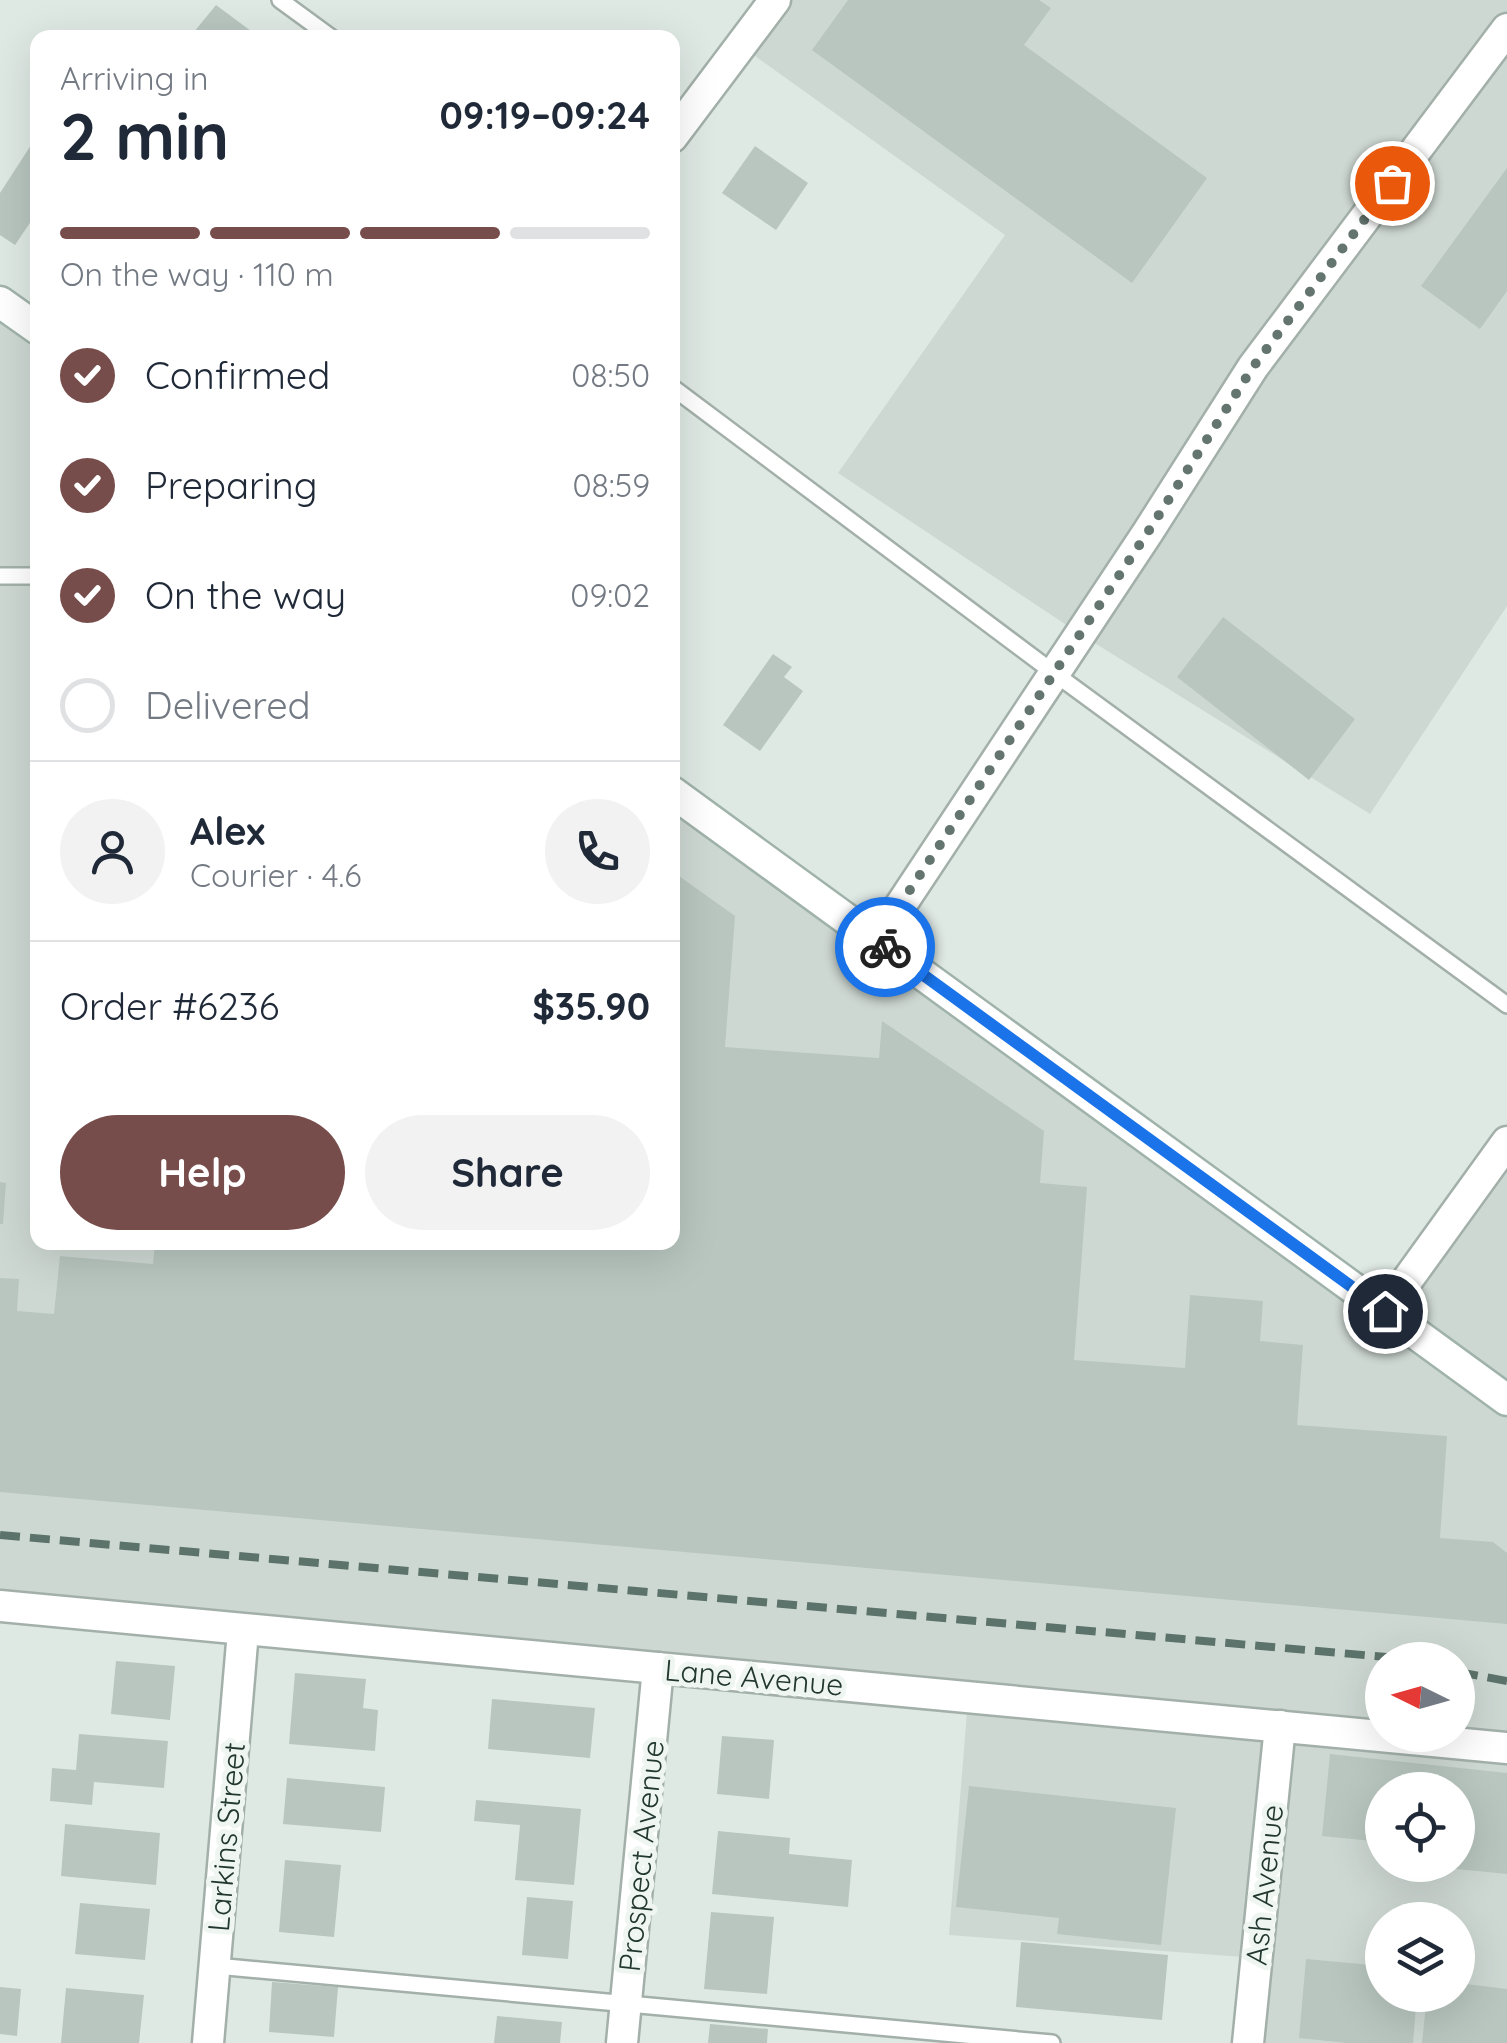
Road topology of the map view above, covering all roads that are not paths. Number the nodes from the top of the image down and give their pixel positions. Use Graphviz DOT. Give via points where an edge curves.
graph roads {
  1 [pos="280,0"];
  2 [pos="775,0"];
  3 [pos="1507,29"];
  4 [pos="321,30"];
  5 [pos="680,127"];
  6 [pos="0,302"];
  7 [pos="30,323"];
  8 [pos="680,393"];
  9 [pos="0,576"];
  10 [pos="30,576"];
  11 [pos="1054,674"];
  12 [pos="680,798"];
  13 [pos="876,941"];
  14 [pos="1507,1005"];
  15 [pos="1507,1142"];
  16 [pos="1385,1311"];
  17 [pos="1507,1400"];
  18 [pos="0,1606"];
  19 [pos="243,1631"];
  20 [pos="658,1668"];
  21 [pos="1280,1726"];
  22 [pos="1507,1748"];
  23 [pos="216,1966"];
  24 [pos="626,2004"];
  25 [pos="208,2043"];
  26 [pos="622,2043"];
  27 [pos="1052,2043"];
  28 [pos="1248,2043"];
  1 -- 4 [label="lane"];
  2 -- 5 [label="street"];
  3 -- 11 [label="street" via="1253,367"];
  6 -- 7 [label="street"];
  8 -- 11 [label="lane"];
  9 -- 10 [label="lane"];
  11 -- 13 [label="street"];
  11 -- 14 [label="lane"];
  12 -- 13 [label="street"];
  13 -- 16 [label="street"];
  15 -- 16 [label="street"];
  16 -- 17 [label="street"];
  18 -- 19 [label="street, Lane Avenue"];
  19 -- 20 [label="street, Lane Avenue"];
  19 -- 23 [label="street, Larkins Street"];
  20 -- 21 [label="street, Lane Avenue"];
  20 -- 24 [label="street, Prospect Avenue"];
  21 -- 22 [label="street, Lane Avenue"];
  21 -- 28 [label="street, Ash Avenue"];
  23 -- 24 [label="lane"];
  23 -- 25 [label="street, Larkins Street"];
  24 -- 26 [label="street, Prospect Avenue"];
  24 -- 27 [label="lane"];
}
